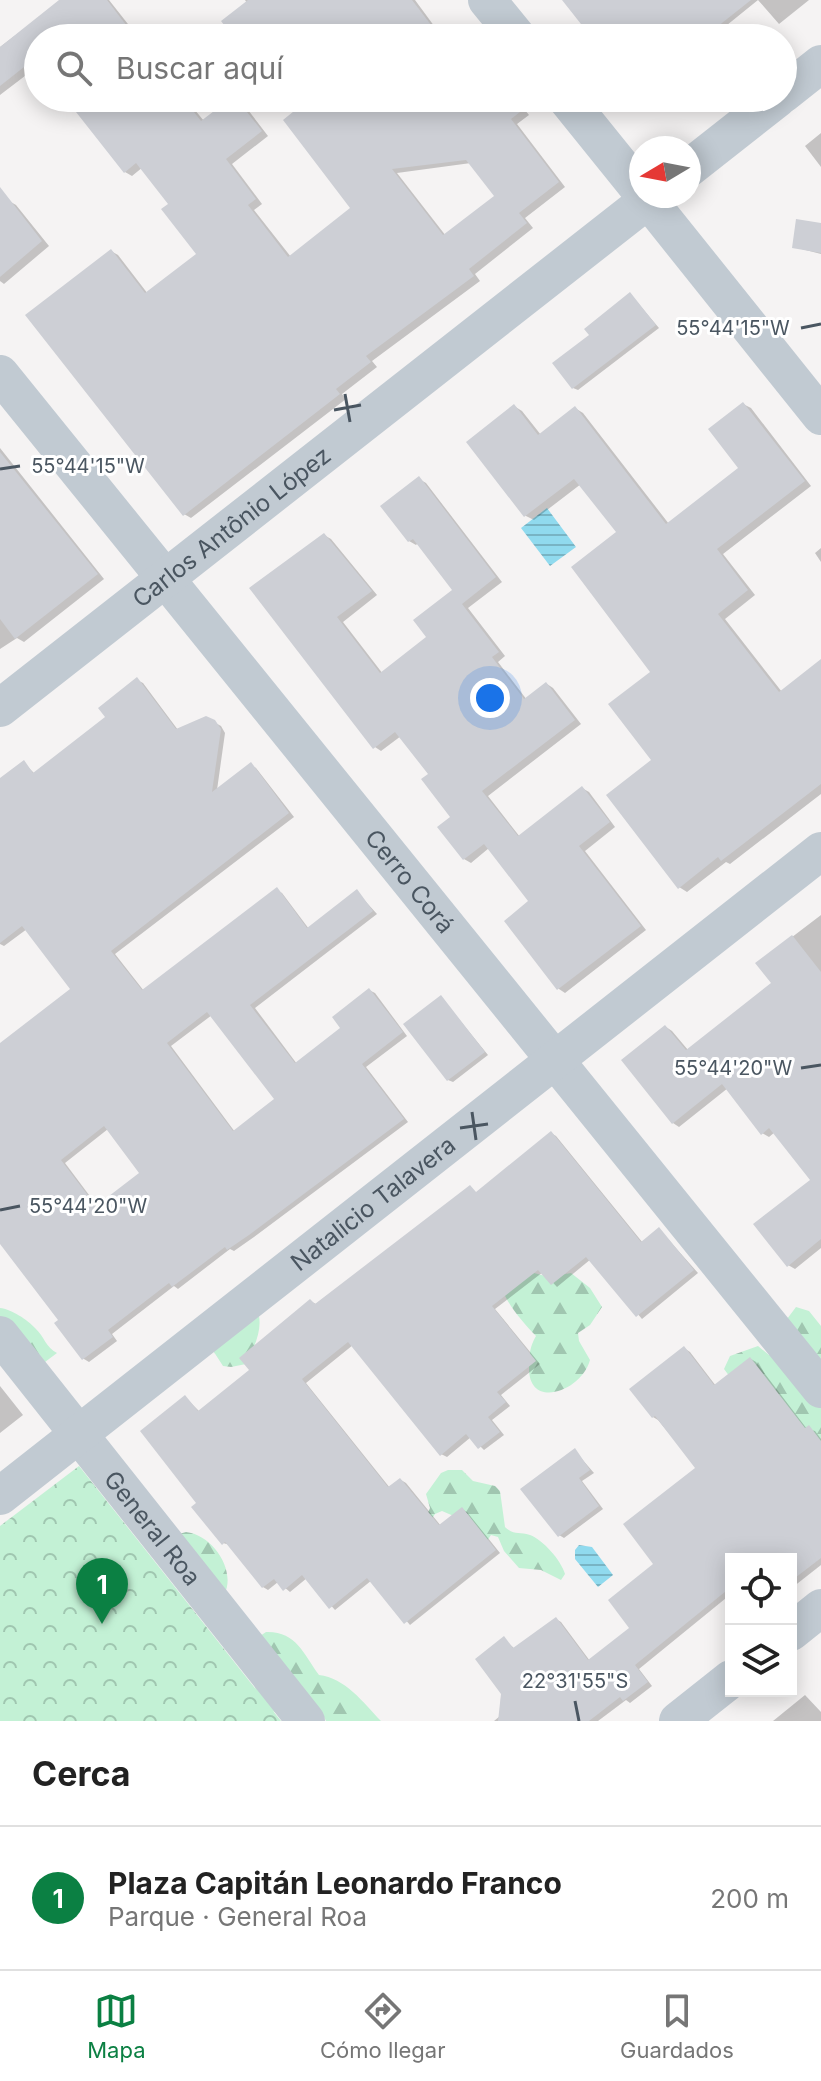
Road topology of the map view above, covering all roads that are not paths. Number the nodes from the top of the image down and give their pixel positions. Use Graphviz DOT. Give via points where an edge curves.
graph roads {
  1 [pos="487,0"];
  2 [pos="507,24"];
  3 [pos="821,64"];
  4 [pos="797,83"];
  5 [pos="578,112"];
  6 [pos="760,112"];
  7 [pos="701,159"];
  8 [pos="629,174"];
  9 [pos="632,208"];
  10 [pos="656,208"];
  11 [pos="0,374"];
  12 [pos="821,416"];
  13 [pos="163,579"];
  14 [pos="0,708"];
  15 [pos="821,851"];
  16 [pos="555,1061"];
  17 [pos="0,1335"];
  18 [pos="821,1389"];
  19 [pos="77,1436"];
  20 [pos="0,1496"];
  21 [pos="821,1608"];
  22 [pos="797,1627"];
  23 [pos="725,1684"];
  24 [pos="306,1721"];
  25 [pos="678,1721"];
  1 -- 2 [label="street"];
  3 -- 4 [label="street"];
  5 -- 8 [label="street"];
  6 -- 7 [label="street"];
  9 -- 13 [label="street, Carlos Antônio López"];
  10 -- 12 [label="street"];
  11 -- 13 [label="street, Cerro Corá"];
  13 -- 14 [label="street, Carlos Antônio López"];
  13 -- 16 [label="street, Cerro Corá"];
  15 -- 16 [label="street, Natalicio Talavera"];
  16 -- 18 [label="street, Cerro Corá"];
  16 -- 19 [label="street, Natalicio Talavera"];
  17 -- 19 [label="street, General Roa"];
  19 -- 20 [label="street, Natalicio Talavera"];
  19 -- 24 [label="street, General Roa"];
  21 -- 22 [label="street"];
  23 -- 25 [label="street"];
}
